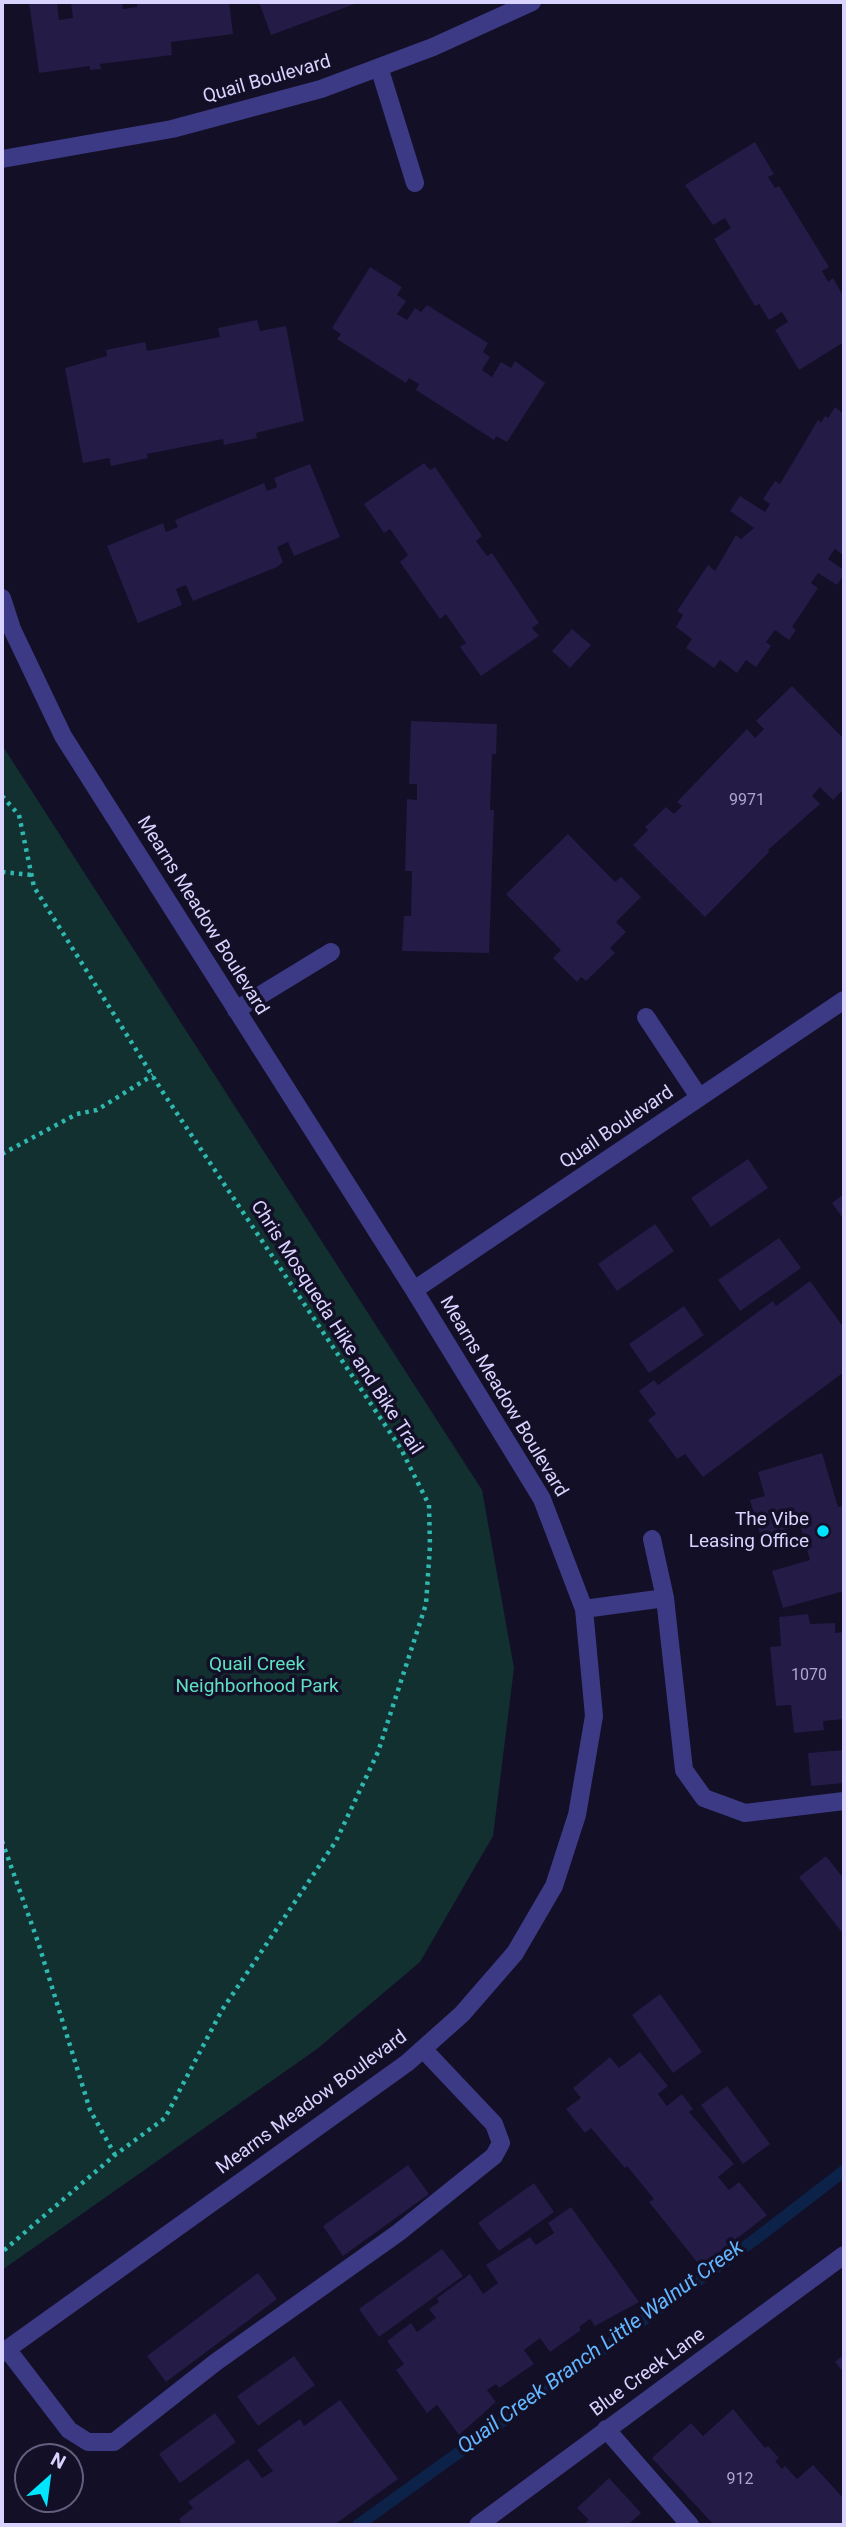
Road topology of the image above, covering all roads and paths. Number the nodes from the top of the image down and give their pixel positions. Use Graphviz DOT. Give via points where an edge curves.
graph roads {
  1 [pos="532,2"];
  2 [pos="379,67"];
  3 [pos="2,159"];
  4 [pos="415,183"];
  5 [pos="2,598"];
  6 [pos="2,796"];
  7 [pos="2,872"];
  8 [pos="32,875"];
  9 [pos="331,952"];
  10 [pos="844,1000"];
  11 [pos="236,1010"];
  12 [pos="646,1017"];
  13 [pos="153,1075"];
  14 [pos="699,1097"];
  15 [pos="2,1154"];
  16 [pos="414,1290"];
  17 [pos="652,1539"];
  18 [pos="664,1598"];
  19 [pos="584,1609"];
  20 [pos="844,1801"];
  21 [pos="2,1841"];
  22 [pos="423,2049"];
  23 [pos="115,2155"];
  24 [pos="2,2252"];
  25 [pos="844,2255"];
  26 [pos="4,2351"];
  27 [pos="606,2429"];
  28 [pos="478,2525"];
  29 [pos="690,2525"];
  1 -- 2 [label="street, Quail Boulevard"];
  2 -- 3 [label="street, Quail Boulevard" via="321,89 172,129"];
  2 -- 4 [label="street"];
  5 -- 11 [label="street, Mearns Meadow Boulevard" via="63,736"];
  6 -- 8 [label="path, Chris Mosqueda Hike and Bike Trail" via="19,815"];
  7 -- 8 [label="path"];
  8 -- 13 [label="path, Chris Mosqueda Hike and Bike Trail" via="34,887"];
  9 -- 11 [label="street"];
  10 -- 14 [label="street, Quail Boulevard"];
  11 -- 16 [label="street, Mearns Meadow Boulevard"];
  12 -- 14 [label="street"];
  13 -- 15 [label="path" via="97,1110 77,1114"];
  13 -- 23 [label="path, Chris Mosqueda Hike and Bike Trail" via="401,1449 429,1506 430,1546 426,1604 404,1675 378,1752 336,1841 222,2010 165,2118"];
  14 -- 16 [label="street, Quail Boulevard"];
  16 -- 19 [label="street, Mearns Meadow Boulevard" via="542,1499"];
  17 -- 18 [label="street"];
  18 -- 19 [label="street"];
  18 -- 20 [label="street" via="684,1770 704,1798 745,1813"];
  19 -- 22 [label="street, Mearns Meadow Boulevard" via="594,1716 577,1815 554,1886 515,1953 462,2014"];
  21 -- 23 [label="path" via="90,2110"];
  22 -- 26 [label="street, Mearns Meadow Boulevard"];
  22 -- 26 [label="street" via="494,2124 501,2143 494,2156 398,2233 216,2362 114,2442 88,2442 69,2430"];
  23 -- 24 [label="path, Chris Mosqueda Hike and Bike Trail"];
  25 -- 27 [label="street, Blue Creek Lane"];
  27 -- 28 [label="street, Blue Creek Lane"];
  27 -- 29 [label="street"];
}
